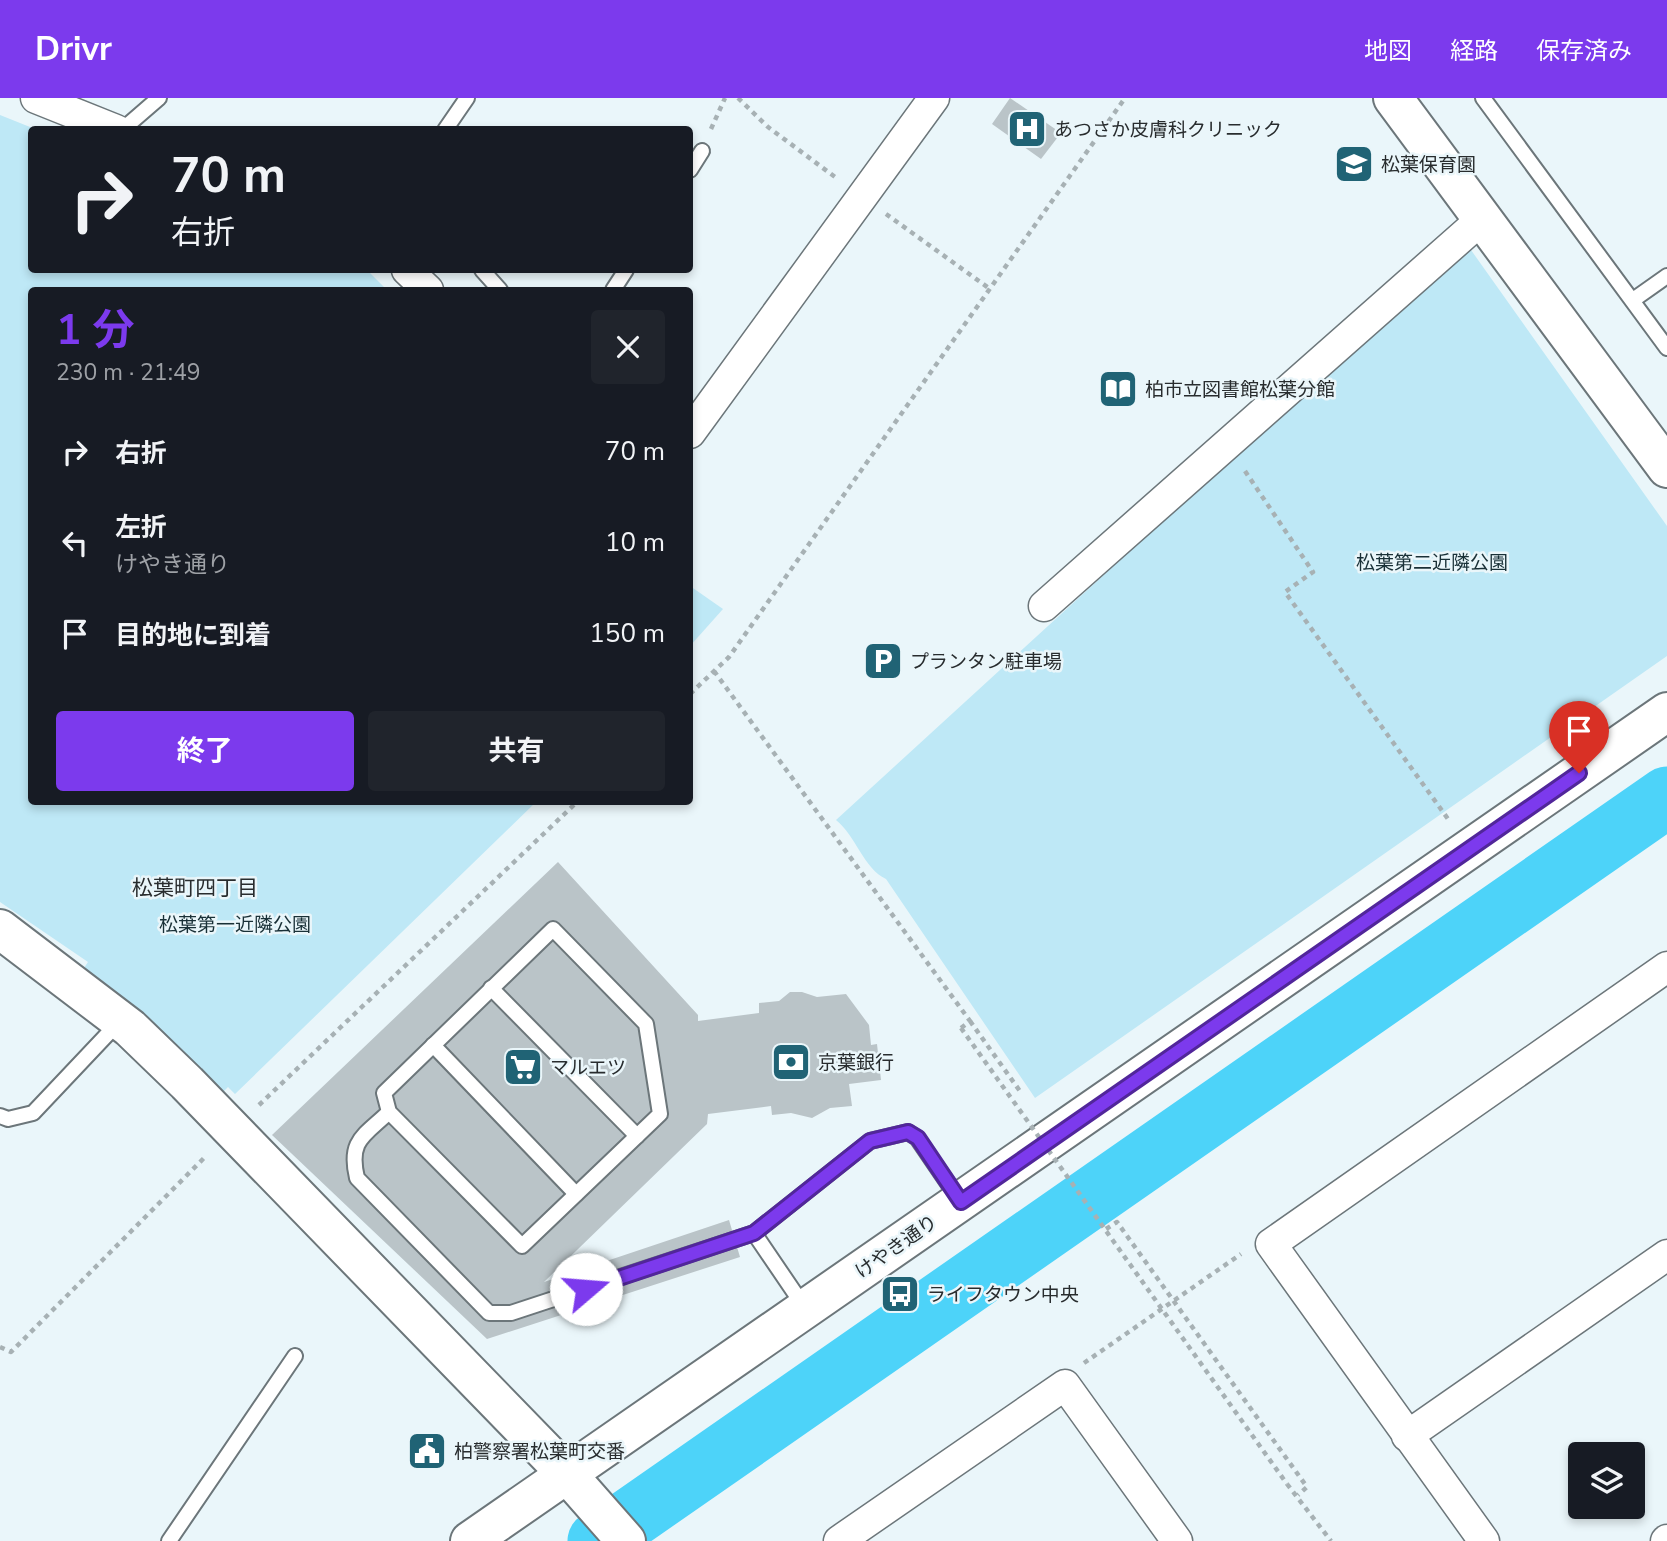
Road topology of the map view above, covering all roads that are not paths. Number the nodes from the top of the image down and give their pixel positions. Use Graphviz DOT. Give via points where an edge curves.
graph roads {
  1 [pos="36,98"];
  2 [pos="159,98"];
  3 [pos="467,98"];
  4 [pos="934,98"];
  5 [pos="1393,98"];
  6 [pos="1483,98"];
  7 [pos="106,126"];
  8 [pos="127,126"];
  9 [pos="448,126"];
  10 [pos="702,151"];
  11 [pos="693,165"];
  12 [pos="1482,219"];
  13 [pos="410,273"];
  14 [pos="485,273"];
  15 [pos="1667,276"];
  16 [pos="425,287"];
  17 [pos="497,287"];
  18 [pos="1633,300"];
  19 [pos="1667,348"];
  20 [pos="693,429"];
  21 [pos="1662,452"];
  22 [pos="1044,606"];
  23 [pos="1667,712"];
  24 [pos="0,929"];
  25 [pos="1667,967"];
  26 [pos="491,988"];
  27 [pos="120,1021"];
  28 [pos="433,1045"];
  29 [pos="389,1112"];
  30 [pos="0,1116"];
  31 [pos="637,1136"];
  32 [pos="576,1194"];
  33 [pos="961,1202"];
  34 [pos="754,1233"];
  35 [pos="1667,1255"];
  36 [pos="806,1309"];
  37 [pos="295,1356"];
  38 [pos="1407,1436"];
  39 [pos="568,1474"];
  40 [pos="858,1536"];
  41 [pos="169,1541"];
  42 [pos="470,1541"];
  43 [pos="626,1541"];
  44 [pos="1177,1541"];
  45 [pos="1483,1541"];
  1 -- 7 [label="street"];
  2 -- 8 [label="lane"];
  3 -- 9 [label="lane"];
  4 -- 20 [label="street"];
  5 -- 12 [label="street"];
  6 -- 18 [label="lane"];
  10 -- 11 [label="lane"];
  12 -- 21 [label="street"];
  12 -- 22 [label="street"];
  13 -- 16 [label="street"];
  14 -- 17 [label="lane"];
  15 -- 18 [label="lane"];
  18 -- 19 [label="lane"];
  23 -- 33 [label="street, けやき通り"];
  24 -- 27 [label="street"];
  25 -- 38 [label="street" via="1271,1244"];
  26 -- 28 [label="lane"];
  26 -- 31 [label="lane"];
  26 -- 31 [label="lane" via="553,929 646,1024 660,1114"];
  27 -- 30 [label="lane" via="33,1113 8,1119"];
  27 -- 39 [label="street" via="233,1130"];
  28 -- 29 [label="lane" via="384,1093"];
  28 -- 32 [label="lane"];
  29 -- 32 [label="lane" via="522,1246"];
  29 -- 34 [label="lane" via="355,1144 352,1158 357,1178 489,1312 511,1312"];
  31 -- 32 [label="lane"];
  33 -- 34 [label="lane" via="918,1138 908,1132 870,1141"];
  33 -- 36 [label="street, けやき通り"];
  34 -- 36 [label="lane"];
  35 -- 38 [label="street"];
  36 -- 39 [label="street, けやき通り"];
  37 -- 41 [label="lane"];
  38 -- 45 [label="street"];
  39 -- 42 [label="street, けやき通り"];
  39 -- 43 [label="street"];
  40 -- 44 [label="street" via="1065,1385"];
}
